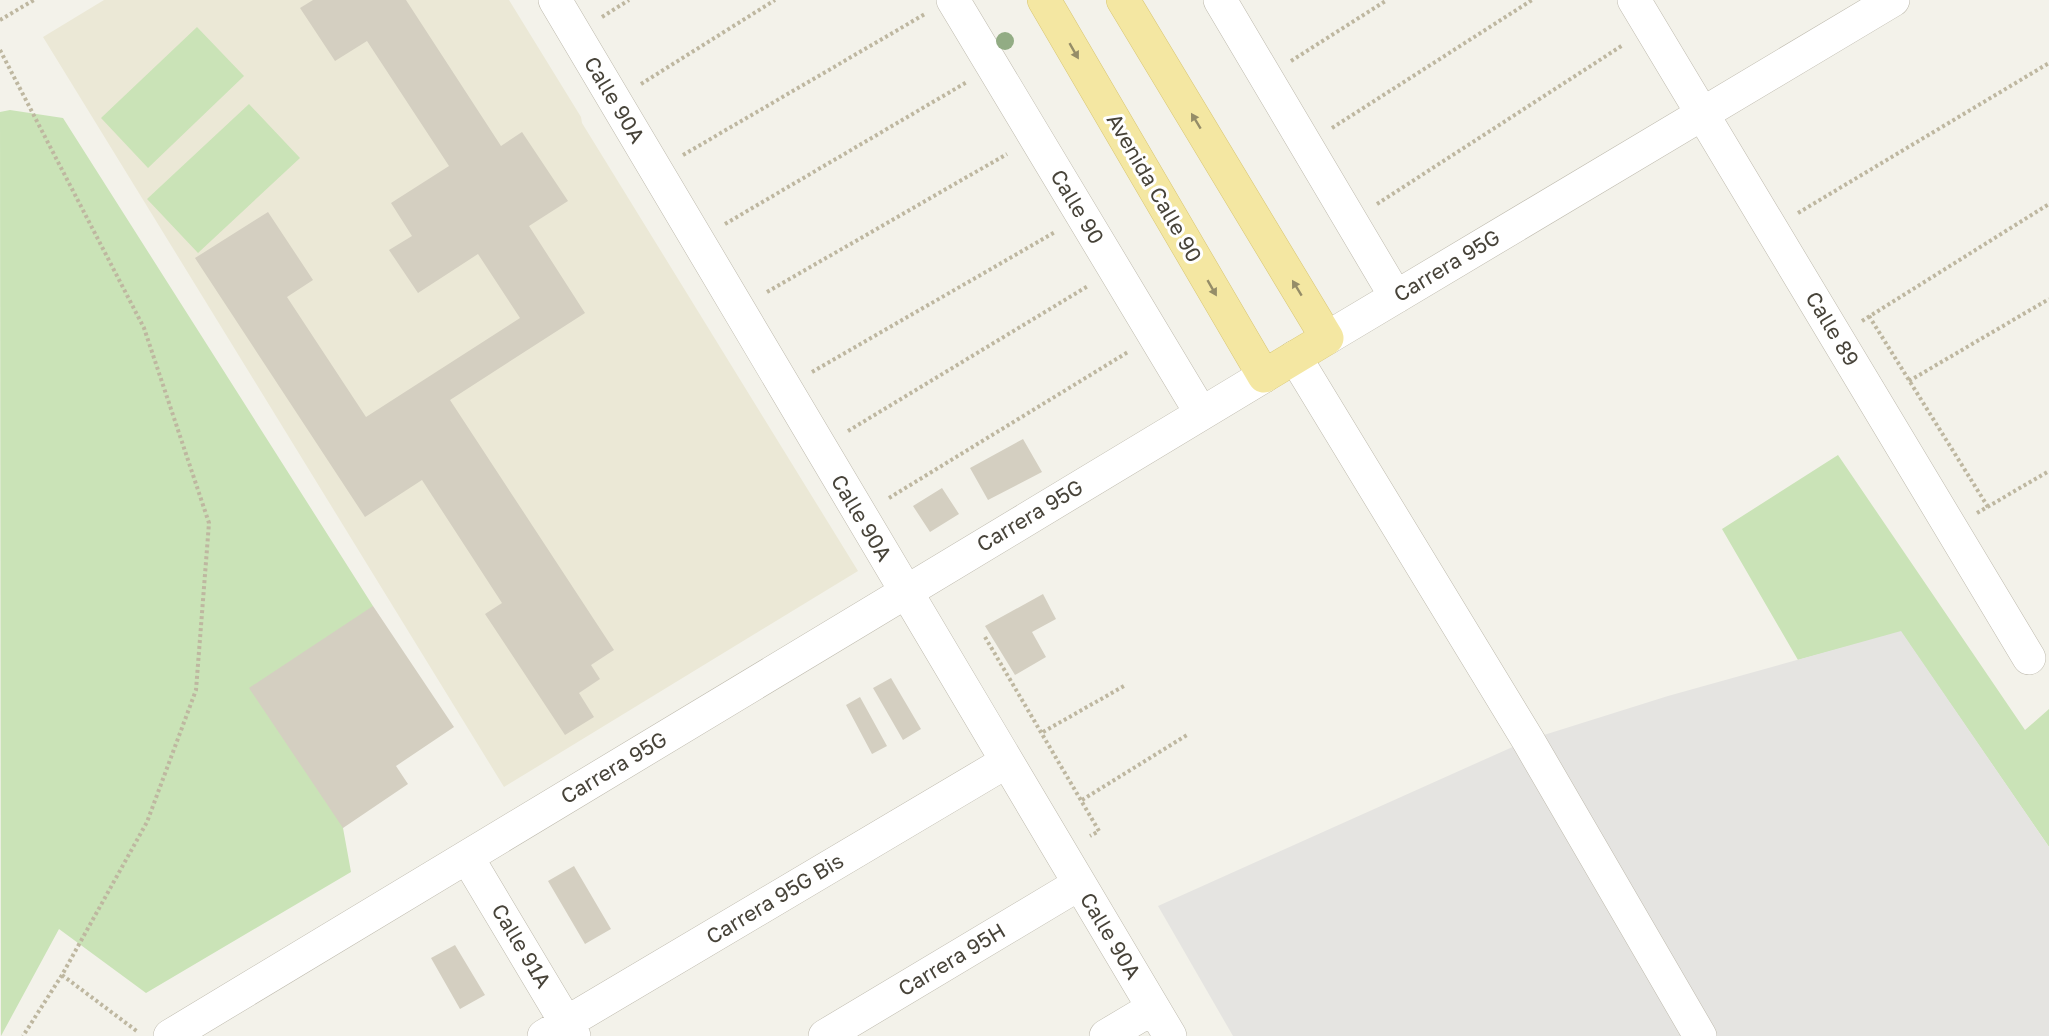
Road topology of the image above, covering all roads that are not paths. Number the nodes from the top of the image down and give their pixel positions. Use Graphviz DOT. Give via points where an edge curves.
graph roads {
  1 [pos="555,0"];
  2 [pos="1044,0"];
  3 [pos="1123,0"];
  4 [pos="1220,0"];
  5 [pos="1893,0"];
  6 [pos="941,6"];
  7 [pos="1642,14"];
  8 [pos="1703,114"];
  9 [pos="1396,297"];
  10 [pos="1327,338"];
  11 [pos="1294,357"];
  12 [pos="1264,376"];
  13 [pos="1202,413"];
  14 [pos="905,592"];
  15 [pos="2029,658"];
  16 [pos="1006,762"];
  17 [pos="468,857"];
  18 [pos="1079,884"];
  19 [pos="1153,1008"];
  20 [pos="561,1032"];
  21 [pos="170,1036"];
  22 [pos="825,1036"];
  23 [pos="1106,1036"];
  24 [pos="1170,1036"];
  25 [pos="1700,1036"];
  1 -- 14 [label="street, Calle 90A"];
  2 -- 12 [label="main road, Avenida Calle 90, one-way"];
  10 -- 3 [label="main road, one-way"];
  4 -- 9 [label="street"];
  5 -- 8 [label="street, Carrera 95G"];
  6 -- 13 [label="street, Calle 90"];
  7 -- 8 [label="street, Calle 89"];
  8 -- 9 [label="street, Carrera 95G"];
  8 -- 15 [label="street, Calle 89"];
  9 -- 10 [label="street, Carrera 95G"];
  10 -- 11 [label="main road, Carrera 95G"];
  11 -- 12 [label="main road, Carrera 95G"];
  11 -- 25 [label="street" via="1528,740"];
  12 -- 13 [label="street, Carrera 95G"];
  13 -- 14 [label="street, Carrera 95G"];
  14 -- 16 [label="street, Calle 90A"];
  14 -- 17 [label="street, Carrera 95G"];
  16 -- 18 [label="street, Calle 90A"];
  16 -- 20 [label="street, Carrera 95G Bis"];
  17 -- 20 [label="street, Calle 91A"];
  17 -- 21 [label="street, Carrera 95G"];
  18 -- 19 [label="street, Calle 90A"];
  18 -- 22 [label="street, Carrera 95H"];
  19 -- 23 [label="street"];
  19 -- 24 [label="street, Calle 90A"];
}
